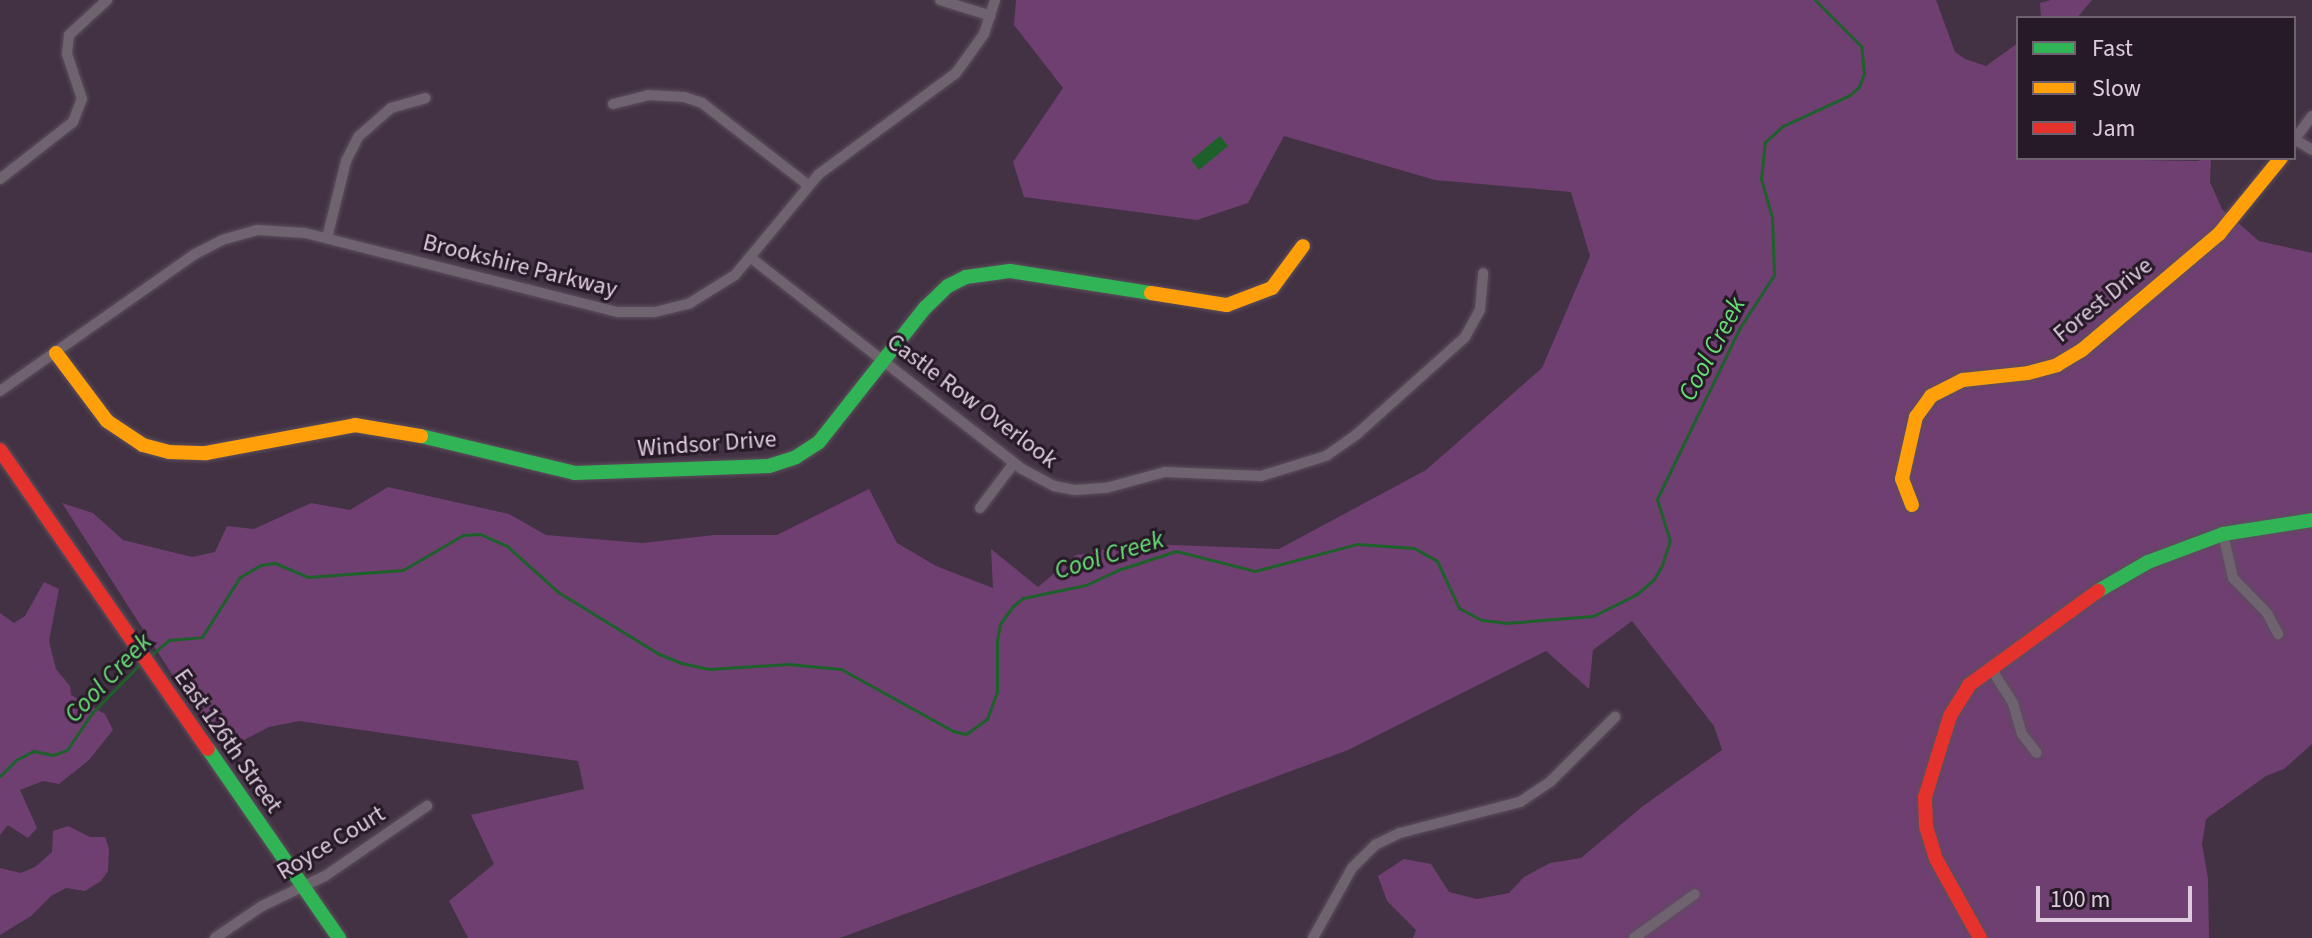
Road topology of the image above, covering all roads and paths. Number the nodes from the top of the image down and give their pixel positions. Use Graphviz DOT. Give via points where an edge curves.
graph roads {
  1 [pos="107,0"];
  2 [pos="940,0"];
  3 [pos="995,0"];
  4 [pos="991,16"];
  5 [pos="426,98"];
  6 [pos="613,104"];
  7 [pos="2312,116"];
  8 [pos="2296,137"];
  9 [pos="2279,160"];
  10 [pos="1,177"];
  11 [pos="808,185"];
  12 [pos="327,238"];
  13 [pos="1303,246"];
  14 [pos="751,258"];
  15 [pos="1483,273"];
  16 [pos="56,353"];
  17 [pos="884,361"];
  18 [pos="0,391"];
  19 [pos="0,450"];
  20 [pos="1014,463"];
  21 [pos="1912,505"];
  22 [pos="980,508"];
  23 [pos="2312,520"];
  24 [pos="2223,534"];
  25 [pos="2278,634"];
  26 [pos="1990,667"];
  27 [pos="1615,717"];
  28 [pos="2037,753"];
  29 [pos="427,806"];
  30 [pos="304,887"];
  31 [pos="1695,894"];
  32 [pos="215,938"];
  33 [pos="339,938"];
  34 [pos="1313,938"];
  35 [pos="1634,938"];
  36 [pos="1980,938"];
  1 -- 10 [label="street" via="69,35 67,54 82,99 73,122"];
  2 -- 4 [label="street"];
  3 -- 4 [label="street, Brookshire Parkway"];
  4 -- 11 [label="street, Brookshire Parkway" via="972,54 947,82"];
  5 -- 12 [label="street" via="391,108 359,136 344,169"];
  6 -- 11 [label="street" via="648,95 702,103"];
  7 -- 8 [label="street"];
  9 -- 21 [label="street, Forest Drive" via="2219,234 2082,350 2057,365 1963,380 1931,396 1916,417 1902,479"];
  11 -- 14 [label="street, Brookshire Parkway"];
  12 -- 14 [label="street, Brookshire Parkway" via="630,313 668,310 700,299"];
  12 -- 16 [label="street, Brookshire Parkway" via="276,229 222,240"];
  13 -- 17 [label="street, Windsor Drive" via="1272,288 1227,305 1010,271 974,274 931,301"];
  14 -- 17 [label="street, Castle Row Overlook"];
  15 -- 20 [label="street, Castle Row Overlook" via="1480,310 1465,337 1357,434 1318,461 1261,476 1165,472 1085,490 1054,486"];
  16 -- 17 [label="street, Windsor Drive" via="107,421 156,449 206,453 321,429 367,426 548,469 591,473 746,467 789,460 825,436"];
  16 -- 18 [label="street, Brookshire Parkway"];
  17 -- 20 [label="street, Castle Row Overlook"];
  19 -- 30 [label="street, East 126th Street"];
  20 -- 22 [label="street"];
  23 -- 24 [label="street"];
  24 -- 25 [label="street" via="2233,578 2267,613"];
  24 -- 26 [label="street" via="2110,582"];
  26 -- 28 [label="street" via="2013,703 2022,734"];
  26 -- 36 [label="street" via="1969,685 1950,716 1925,797 1926,826 1936,859"];
  27 -- 34 [label="street" via="1551,781 1520,802 1400,833 1375,845 1352,868"];
  29 -- 30 [label="street, Royce Court"];
  30 -- 32 [label="street, Royce Court" via="262,906"];
  30 -- 33 [label="street, East 126th Street"];
  31 -- 35 [label="street"];
}
